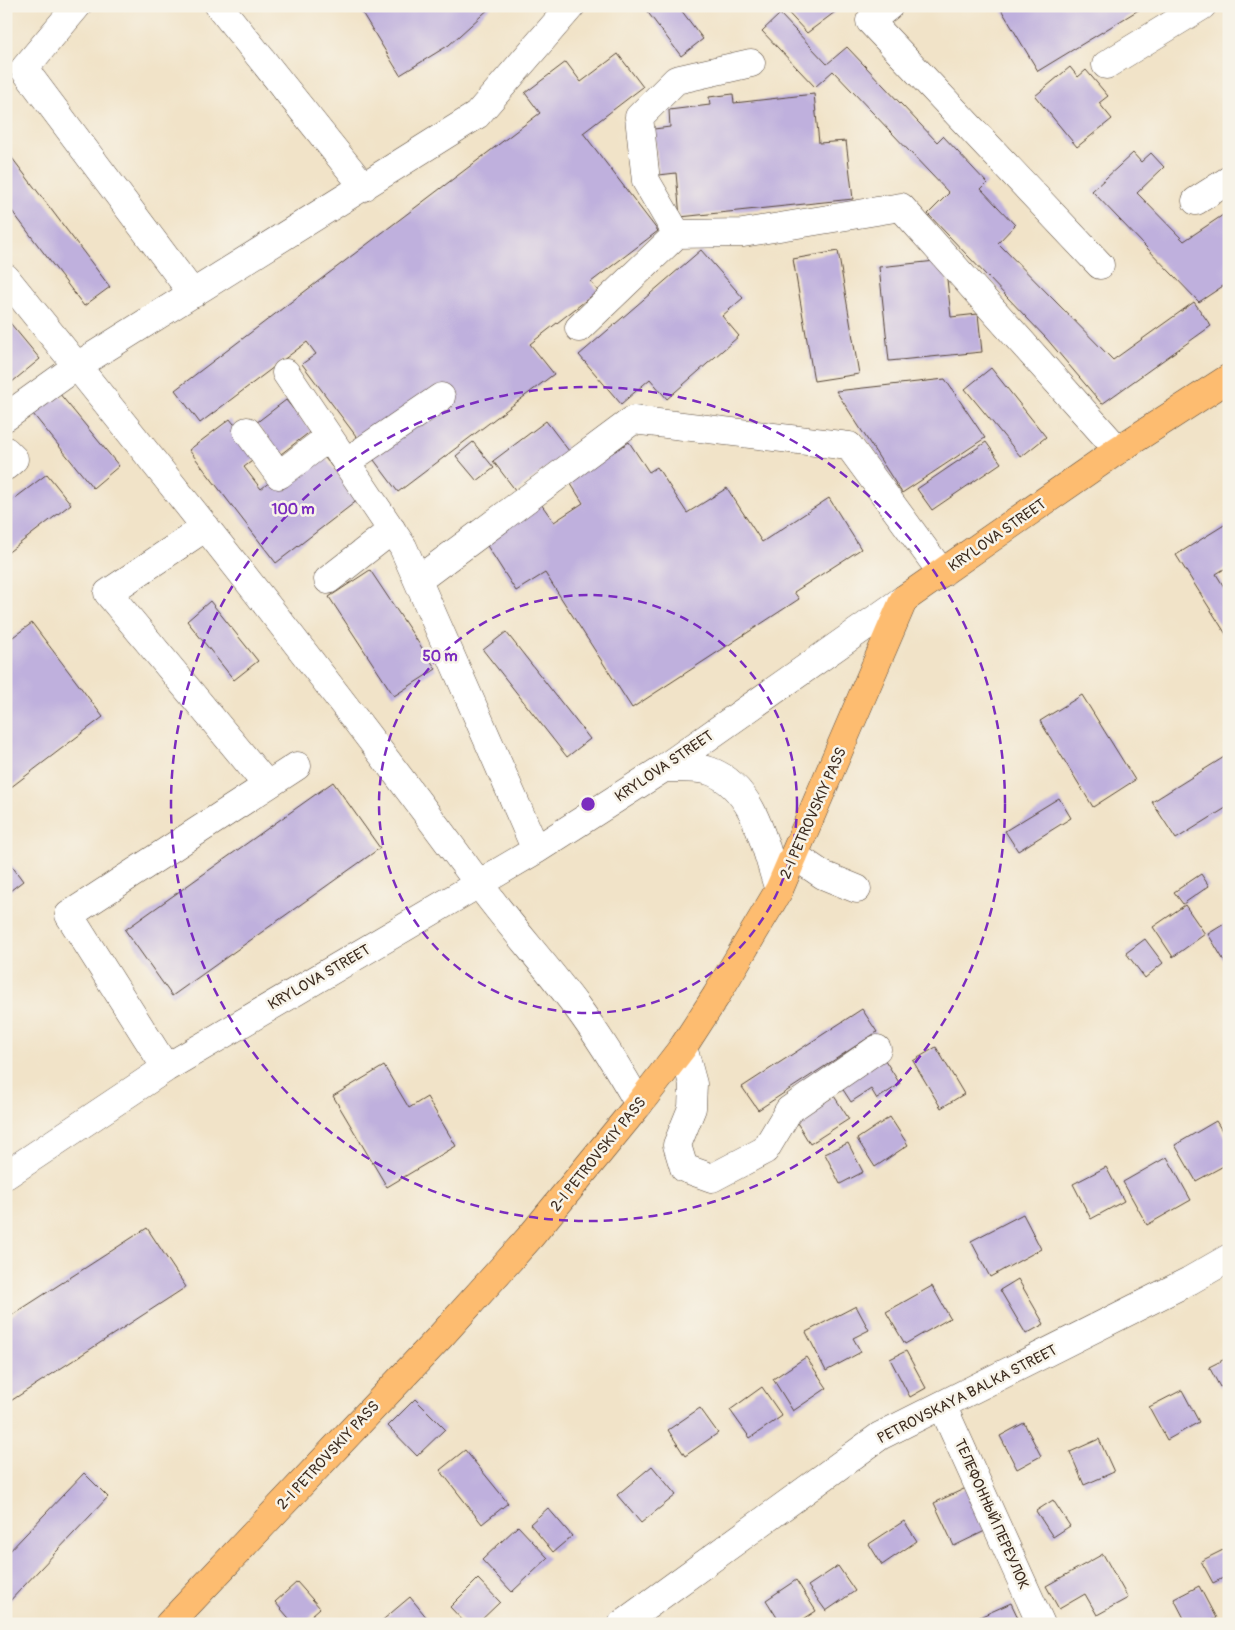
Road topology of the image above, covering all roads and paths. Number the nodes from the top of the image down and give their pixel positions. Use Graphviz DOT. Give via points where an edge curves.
graph roads {
  1 [pos="77,6"];
  2 [pos="219,6"];
  3 [pos="571,6"];
  4 [pos="889,6"];
  5 [pos="1202,6"];
  6 [pos="751,63"];
  7 [pos="1106,66"];
  8 [pos="1229,180"];
  9 [pos="364,187"];
  10 [pos="1196,202"];
  11 [pos="676,234"];
  12 [pos="1100,264"];
  13 [pos="6,278"];
  14 [pos="193,294"];
  15 [pos="579,328"];
  16 [pos="77,366"];
  17 [pos="286,373"];
  18 [pos="1229,378"];
  19 [pos="441,397"];
  20 [pos="6,417"];
  21 [pos="247,431"];
  22 [pos="329,437"];
  23 [pos="1118,450"];
  24 [pos="6,451"];
  25 [pos="346,462"];
  26 [pos="6,466"];
  27 [pos="206,526"];
  28 [pos="392,530"];
  29 [pos="942,573"];
  30 [pos="328,580"];
  31 [pos="418,580"];
  32 [pos="904,599"];
  33 [pos="297,766"];
  34 [pos="664,768"];
  35 [pos="267,785"];
  36 [pos="536,850"];
  37 [pos="794,856"];
  38 [pos="479,883"];
  39 [pos="857,889"];
  40 [pos="779,890"];
  41 [pos="683,1047"];
  42 [pos="877,1049"];
  43 [pos="166,1068"];
  44 [pos="640,1104"];
  45 [pos="6,1175"];
  46 [pos="1229,1258"];
  47 [pos="942,1405"];
  48 [pos="168,1624"];
  49 [pos="622,1624"];
  50 [pos="1041,1624"];
  1 -- 14 [label="street" via="24,69"];
  2 -- 9 [label="street"];
  3 -- 9 [label="street" via="477,115"];
  4 -- 12 [label="street" via="870,22"];
  5 -- 7 [label="street"];
  6 -- 11 [label="street" via="676,80 639,117 646,181"];
  8 -- 10 [label="street"];
  9 -- 14 [label="street"];
  11 -- 15 [label="street"];
  11 -- 23 [label="street" via="744,233 901,207"];
  13 -- 16 [label="street"];
  14 -- 16 [label="street"];
  16 -- 20 [label="street"];
  16 -- 27 [label="street"];
  17 -- 22 [label="street"];
  18 -- 23 [label="main road, KRYLOVA STREET"];
  19 -- 25 [label="street"];
  21 -- 22 [label="street" via="279,475"];
  22 -- 25 [label="street"];
  23 -- 29 [label="main road, KRYLOVA STREET"];
  24 -- 26 [label="street" via="14,459"];
  25 -- 28 [label="street"];
  27 -- 35 [label="street" via="108,592"];
  27 -- 38 [label="street"];
  28 -- 30 [label="street"];
  28 -- 31 [label="street"];
  29 -- 31 [label="street" via="848,446 633,420"];
  29 -- 32 [label="main road, KRYLOVA STREET"];
  31 -- 36 [label="street"];
  32 -- 34 [label="street, KRYLOVA STREET"];
  32 -- 37 [label="main road, 2-I PETROVSKIY PASS"];
  33 -- 35 [label="street"];
  34 -- 36 [label="street, KRYLOVA STREET"];
  34 -- 40 [label="street" via="709,771 739,789 754,816"];
  35 -- 43 [label="street" via="69,915"];
  36 -- 38 [label="street, KRYLOVA STREET"];
  37 -- 39 [label="street" via="823,875"];
  37 -- 40 [label="main road, 2-I PETROVSKIY PASS"];
  38 -- 43 [label="street, KRYLOVA STREET"];
  38 -- 44 [label="street" via="578,1008"];
  40 -- 41 [label="main road, 2-I PETROVSKIY PASS"];
  41 -- 42 [label="street" via="693,1084 692,1108 677,1145 684,1168 712,1178 765,1150 789,1110"];
  41 -- 44 [label="main road, 2-I PETROVSKIY PASS"];
  43 -- 45 [label="street, KRYLOVA STREET"];
  44 -- 48 [label="main road, 2-I PETROVSKIY PASS" via="531,1236 440,1337"];
  46 -- 47 [label="street, PETROVSKAYA BALKA STREET"];
  47 -- 49 [label="street, PETROVSKAYA BALKA STREET" via="880,1436"];
  47 -- 50 [label="street, ТЕЛЕФОННЫЙ ПЕРЕУЛОК"];
}
